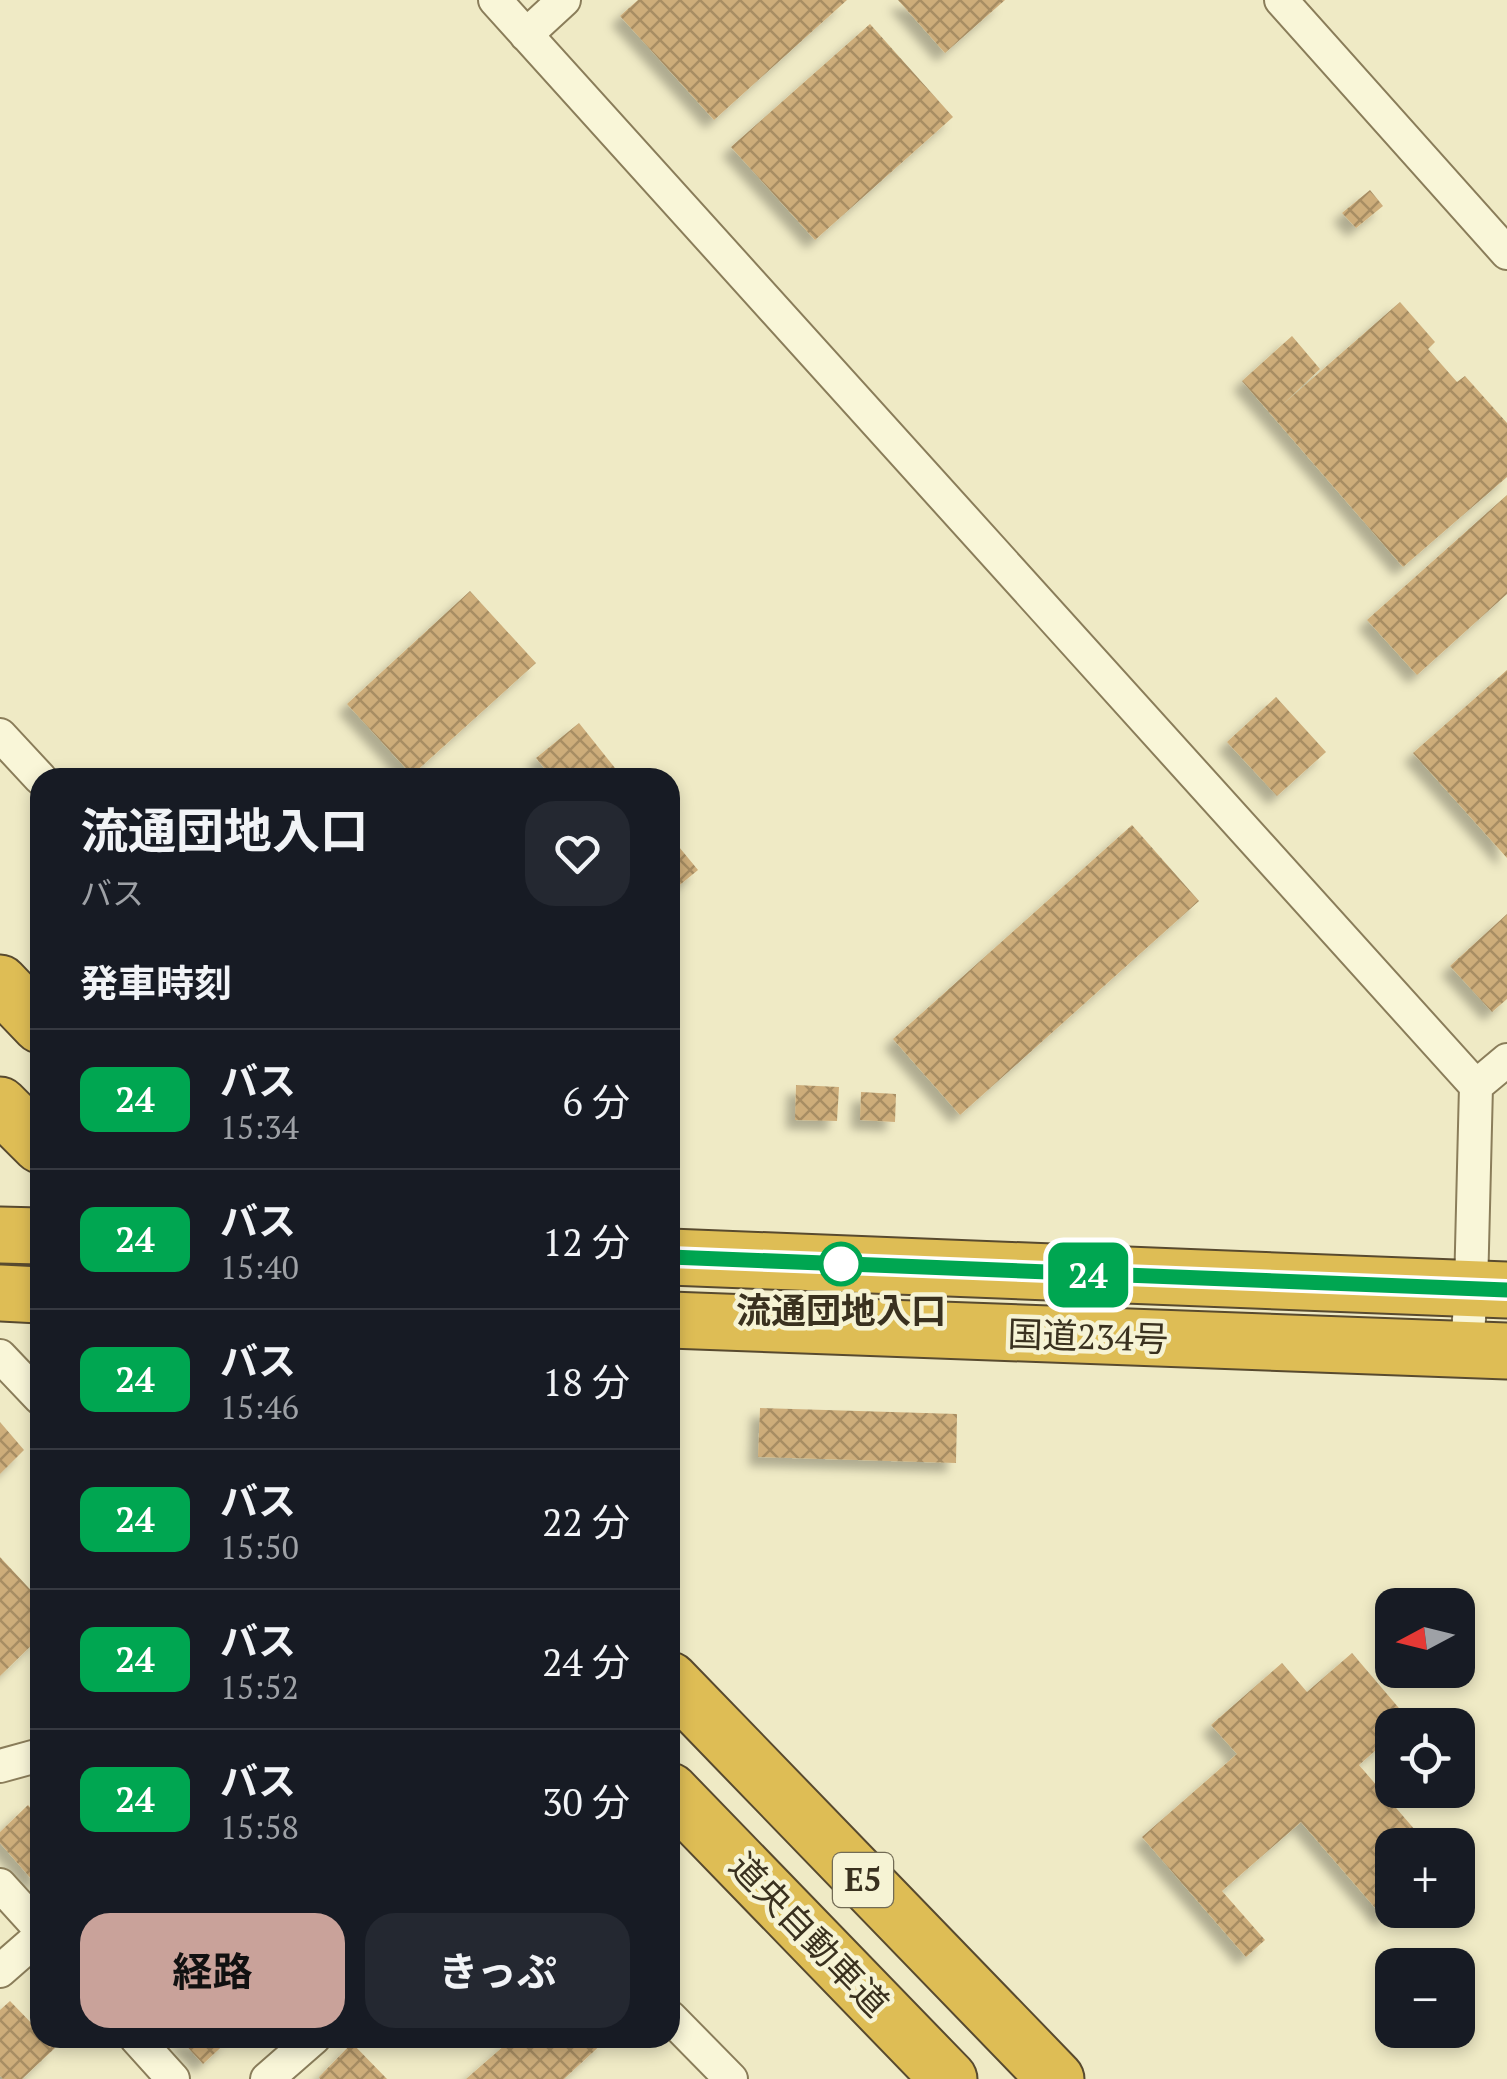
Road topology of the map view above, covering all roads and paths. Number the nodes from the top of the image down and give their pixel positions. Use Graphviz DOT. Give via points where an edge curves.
graph roads {
  1 [pos="495,0"];
  2 [pos="564,0"];
  3 [pos="1281,0"];
  4 [pos="526,35"];
  5 [pos="1507,252"];
  6 [pos="0,735"];
  7 [pos="31,768"];
  8 [pos="0,982"];
  9 [pos="30,1014"];
  10 [pos="1507,1060"];
  11 [pos="1476,1086"];
  12 [pos="0,1104"];
  13 [pos="30,1135"];
  14 [pos="0,1235"];
  15 [pos="30,1236"];
  16 [pos="680,1257"];
  17 [pos="1489,1289"];
  18 [pos="0,1293"];
  19 [pos="30,1294"];
  20 [pos="680,1320"];
  21 [pos="1487,1350"];
  22 [pos="0,1356"];
  23 [pos="30,1388"];
  24 [pos="680,1690"];
  25 [pos="30,1758"];
  26 [pos="0,1766"];
  27 [pos="680,1801"];
  28 [pos="0,1886"];
  29 [pos="30,1920"];
  30 [pos="30,1942"];
  31 [pos="0,1971"];
  32 [pos="680,2027"];
  33 [pos="145,2048"];
  34 [pos="303,2048"];
  35 [pos="172,2079"];
  36 [pos="267,2079"];
  37 [pos="731,2079"];
  38 [pos="949,2079"];
  39 [pos="1056,2079"];
  1 -- 4 [label="street"];
  2 -- 4 [label="street"];
  3 -- 5 [label="street"];
  4 -- 11 [label="street"];
  6 -- 7 [label="street"];
  8 -- 9 [label="highway"];
  10 -- 11 [label="street"];
  11 -- 17 [label="street"];
  12 -- 13 [label="highway"];
  14 -- 15 [label="highway"];
  16 -- 17 [label="highway, 国道234号"];
  17 -- 21 [label="street"];
  18 -- 19 [label="highway"];
  20 -- 21 [label="highway, 国道234号"];
  22 -- 23 [label="street"];
  24 -- 39 [label="highway, E5"];
  25 -- 26 [label="street"];
  27 -- 38 [label="highway, 道央自動車道 / E5"];
  28 -- 29 [label="street"];
  30 -- 31 [label="street"];
  32 -- 37 [label="street"];
  33 -- 35 [label="street"];
  34 -- 36 [label="street"];
}
